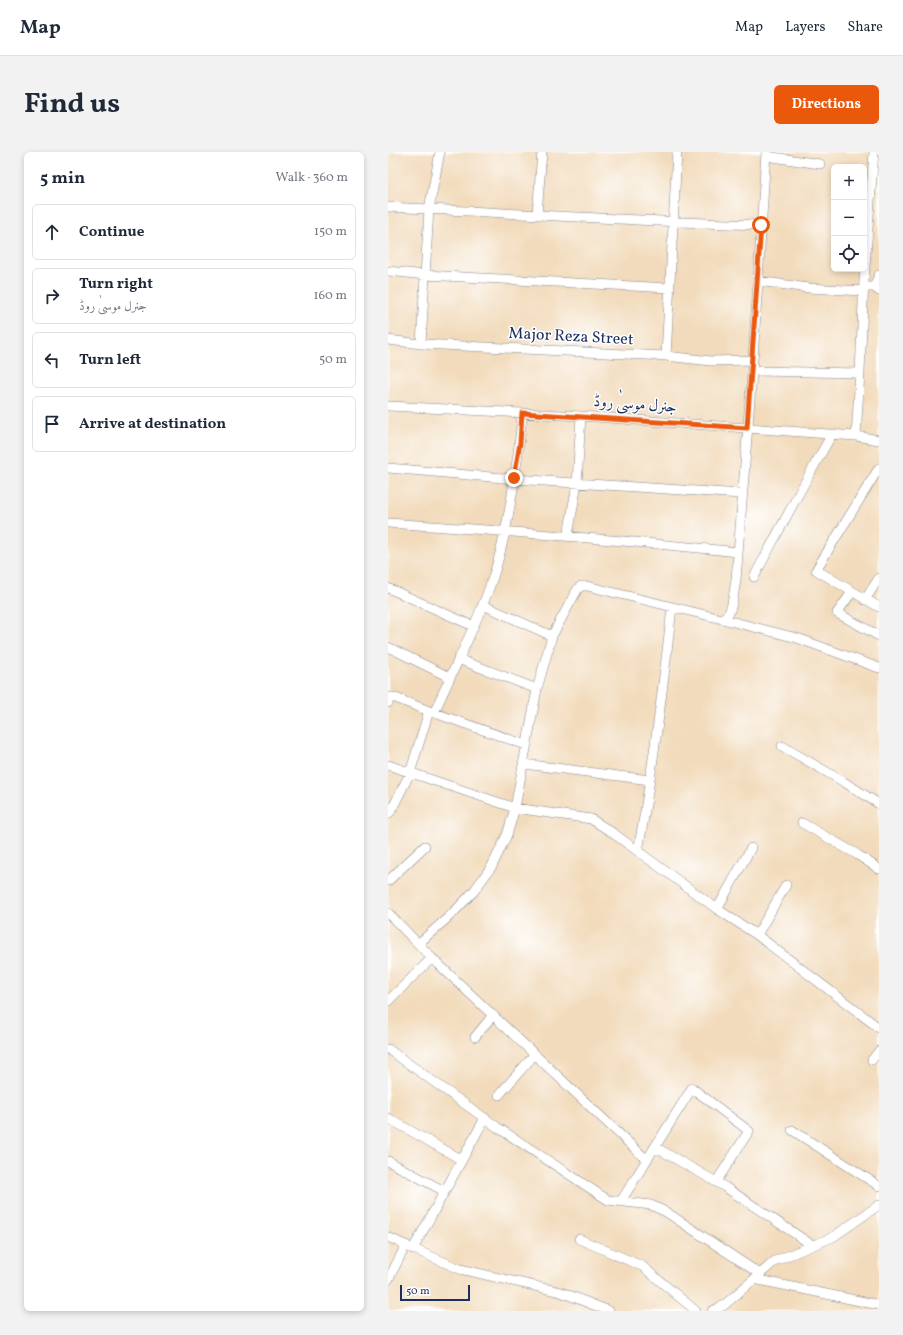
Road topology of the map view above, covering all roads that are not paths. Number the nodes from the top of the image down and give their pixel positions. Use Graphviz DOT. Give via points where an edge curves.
graph roads {
  1 [pos="440,152"];
  2 [pos="542,152"];
  3 [pos="677,152"];
  4 [pos="874,152"];
  5 [pos="766,154"];
  6 [pos="820,164"];
  7 [pos="388,207"];
  8 [pos="429,209"];
  9 [pos="537,214"];
  10 [pos="673,222"];
  11 [pos="761,225"];
  12 [pos="388,272"];
  13 [pos="425,275"];
  14 [pos="879,275"];
  15 [pos="758,281"];
  16 [pos="670,288"];
  17 [pos="864,289"];
  18 [pos="876,289"];
  19 [pos="388,340"];
  20 [pos="421,344"];
  21 [pos="666,356"];
  22 [pos="753,360"];
  23 [pos="752,371"];
  24 [pos="860,373"];
  25 [pos="388,406"];
  26 [pos="522,413"];
  27 [pos="581,416"];
  28 [pos="747,428"];
  29 [pos="832,434"];
  30 [pos="856,436"];
  31 [pos="879,440"];
  32 [pos="388,468"];
  33 [pos="879,468"];
  34 [pos="514,478"];
  35 [pos="577,483"];
  36 [pos="742,494"];
  37 [pos="388,523"];
  38 [pos="505,531"];
  39 [pos="568,536"];
  40 [pos="738,552"];
  41 [pos="754,577"];
  42 [pos="879,578"];
  43 [pos="388,588"];
  44 [pos="852,592"];
  45 [pos="865,600"];
  46 [pos="483,605"];
  47 [pos="672,607"];
  48 [pos="879,607"];
  49 [pos="722,619"];
  50 [pos="473,626"];
  51 [pos="552,636"];
  52 [pos="879,636"];
  53 [pos="388,647"];
  54 [pos="458,659"];
  55 [pos="879,668"];
  56 [pos="449,677"];
  57 [pos="537,689"];
  58 [pos="388,703"];
  59 [pos="432,712"];
  60 [pos="526,745"];
  61 [pos="782,746"];
  62 [pos="524,764"];
  63 [pos="388,765"];
  64 [pos="410,773"];
  65 [pos="650,780"];
  66 [pos="879,804"];
  67 [pos="515,808"];
  68 [pos="388,814"];
  69 [pos="802,823"];
  70 [pos="425,846"];
  71 [pos="751,848"];
  72 [pos="638,851"];
  73 [pos="879,869"];
  74 [pos="388,881"];
  75 [pos="786,885"];
  76 [pos="717,909"];
  77 [pos="388,913"];
  78 [pos="756,935"];
  79 [pos="418,944"];
  80 [pos="432,958"];
  81 [pos="388,1001"];
  82 [pos="492,1015"];
  83 [pos="879,1028"];
  84 [pos="474,1037"];
  85 [pos="388,1049"];
  86 [pos="879,1051"];
  87 [pos="535,1054"];
  88 [pos="872,1060"];
  89 [pos="499,1095"];
  90 [pos="388,1118"];
  91 [pos="485,1118"];
  92 [pos="792,1130"];
  93 [pos="655,1147"];
  94 [pos="462,1160"];
  95 [pos="647,1160"];
  96 [pos="388,1161"];
  97 [pos="716,1182"];
  98 [pos="879,1186"];
  99 [pos="444,1191"];
  100 [pos="621,1201"];
  101 [pos="879,1205"];
  102 [pos="388,1237"];
  103 [pos="580,1239"];
  104 [pos="812,1245"];
  105 [pos="409,1247"];
  106 [pos="757,1276"];
  107 [pos="388,1280"];
  108 [pos="879,1305"];
  109 [pos="609,1311"];
  110 [pos="696,1311"];
  111 [pos="712,1311"];
  1 -- 8 [label="street"];
  2 -- 9 [label="street"];
  3 -- 10 [label="street"];
  4 -- 17 [label="street"];
  5 -- 6 [label="street"];
  5 -- 11 [label="street"];
  7 -- 8 [label="street"];
  8 -- 9 [label="street"];
  8 -- 13 [label="street"];
  9 -- 10 [label="street"];
  10 -- 11 [label="street"];
  10 -- 16 [label="street"];
  11 -- 15 [label="street"];
  12 -- 13 [label="street"];
  13 -- 16 [label="street"];
  13 -- 20 [label="street"];
  14 -- 18 [label="street"];
  15 -- 17 [label="street" via="808,288"];
  15 -- 22 [label="street"];
  16 -- 21 [label="street"];
  17 -- 18 [label="street"];
  17 -- 24 [label="street"];
  19 -- 20 [label="street, Major Reza Street"];
  20 -- 21 [label="street, Major Reza Street"];
  21 -- 22 [label="street, Major Reza Street" via="711,361"];
  22 -- 23 [label="street"];
  23 -- 24 [label="street"];
  23 -- 28 [label="street"];
  24 -- 30 [label="street"];
  25 -- 26 [label="street, جنرل موسیٰ روڈ"];
  26 -- 27 [label="street, جنرل موسیٰ روڈ"];
  26 -- 34 [label="street"];
  27 -- 28 [label="street, جنرل موسیٰ روڈ"];
  27 -- 35 [label="street"];
  28 -- 29 [label="street, جنرل موسیٰ روڈ"];
  28 -- 36 [label="street"];
  29 -- 30 [label="street, جنرل موسیٰ روڈ"];
  29 -- 41 [label="street"];
  30 -- 31 [label="street, جنرل موسیٰ روڈ"];
  32 -- 34 [label="street"];
  33 -- 44 [label="street" via="816,570"];
  34 -- 35 [label="street"];
  34 -- 38 [label="street"];
  35 -- 36 [label="street"];
  35 -- 39 [label="street"];
  36 -- 40 [label="street"];
  37 -- 38 [label="street"];
  38 -- 39 [label="street"];
  38 -- 46 [label="street"];
  39 -- 40 [label="street"];
  40 -- 49 [label="street" via="732,604 729,613"];
  42 -- 45 [label="street"];
  43 -- 50 [label="street"];
  44 -- 45 [label="street"];
  44 -- 52 [label="street" via="837,613"];
  45 -- 48 [label="street"];
  46 -- 50 [label="street"];
  46 -- 51 [label="street"];
  47 -- 49 [label="street"];
  47 -- 51 [label="street" via="581,586"];
  47 -- 65 [label="street"];
  49 -- 55 [label="street" via="797,638"];
  50 -- 54 [label="street"];
  51 -- 57 [label="street"];
  53 -- 56 [label="street"];
  54 -- 56 [label="street"];
  54 -- 57 [label="street"];
  56 -- 59 [label="street"];
  57 -- 60 [label="street"];
  58 -- 59 [label="street" via="390,697 393,697"];
  59 -- 60 [label="street"];
  59 -- 64 [label="street"];
  60 -- 62 [label="street"];
  61 -- 66 [label="street"];
  62 -- 65 [label="street"];
  62 -- 67 [label="street"];
  63 -- 64 [label="street"];
  64 -- 67 [label="street"];
  64 -- 68 [label="street"];
  65 -- 72 [label="street"];
  67 -- 72 [label="street" via="591,819"];
  67 -- 79 [label="street" via="507,835 492,866 474,891"];
  69 -- 73 [label="street"];
  70 -- 74 [label="street"];
  71 -- 76 [label="street"];
  72 -- 76 [label="street"];
  75 -- 78 [label="street"];
  76 -- 78 [label="street"];
  77 -- 79 [label="street"];
  78 -- 83 [label="street"];
  79 -- 80 [label="street"];
  80 -- 81 [label="street"];
  80 -- 82 [label="street"];
  82 -- 84 [label="street"];
  82 -- 87 [label="street"];
  85 -- 91 [label="street"];
  86 -- 88 [label="street"];
  87 -- 89 [label="street"];
  87 -- 95 [label="street"];
  90 -- 94 [label="street"];
  91 -- 94 [label="street"];
  91 -- 100 [label="street" via="608,1200"];
  92 -- 98 [label="street"];
  93 -- 95 [label="street"];
  93 -- 97 [label="street"];
  93 -- 97 [label="street" via="692,1088 749,1131"];
  94 -- 99 [label="street"];
  95 -- 100 [label="street"];
  96 -- 99 [label="street"];
  97 -- 104 [label="street"];
  99 -- 105 [label="street"];
  100 -- 106 [label="street" via="651,1205 666,1212"];
  101 -- 104 [label="street" via="833,1237"];
  102 -- 105 [label="street"];
  103 -- 110 [label="street" via="642,1266"];
  104 -- 106 [label="street" via="775,1260"];
  105 -- 107 [label="street"];
  105 -- 109 [label="street" via="460,1269 561,1292"];
  106 -- 108 [label="street"];
  106 -- 111 [label="street" via="723,1306"];
}
